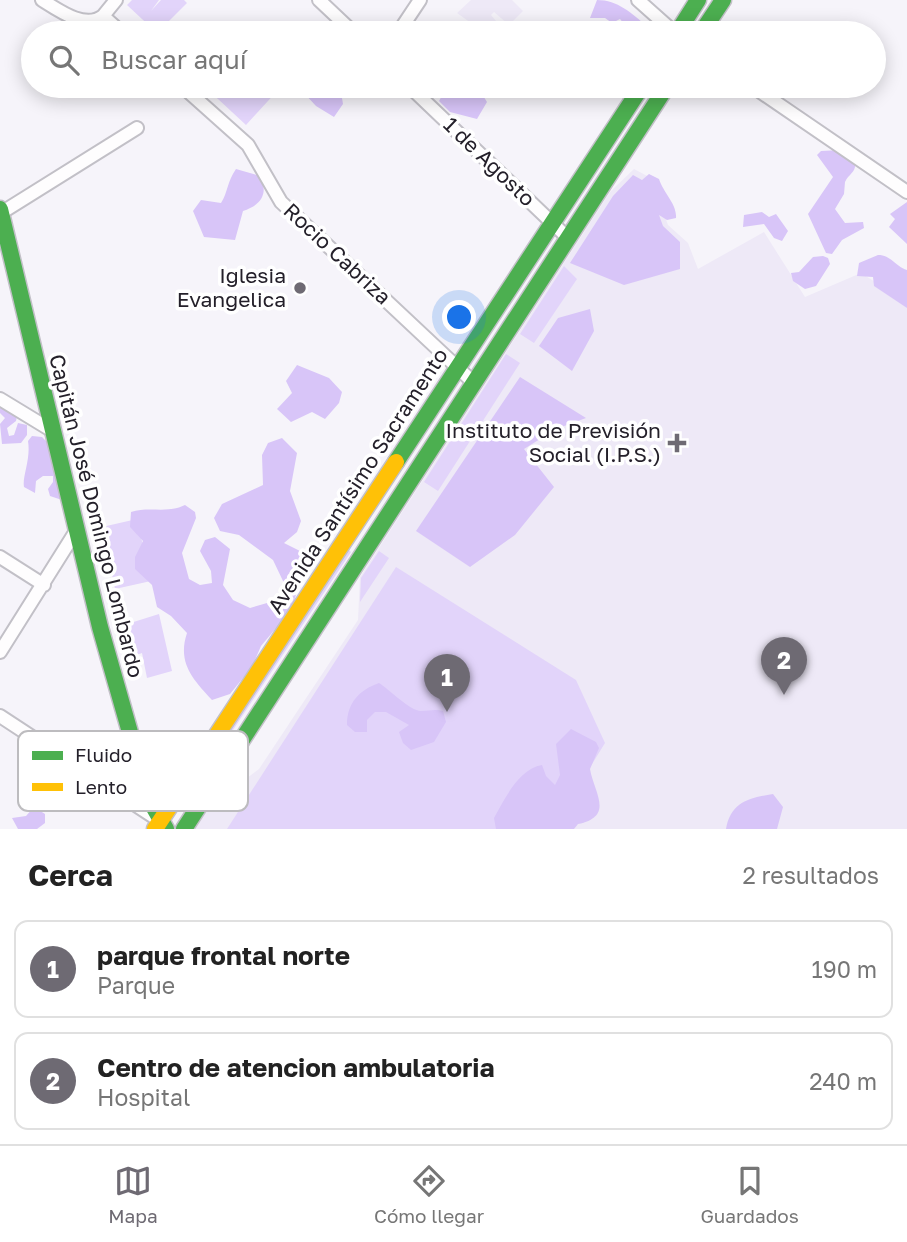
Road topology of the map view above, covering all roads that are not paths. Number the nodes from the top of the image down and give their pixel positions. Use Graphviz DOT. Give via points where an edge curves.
graph roads {
  1 [pos="43,0"];
  2 [pos="116,0"];
  3 [pos="319,0"];
  4 [pos="420,0"];
  5 [pos="638,0"];
  6 [pos="698,0"];
  7 [pos="723,0"];
  8 [pos="103,16"];
  9 [pos="109,21"];
  10 [pos="341,21"];
  11 [pos="406,21"];
  12 [pos="662,21"];
  13 [pos="684,21"];
  14 [pos="709,21"];
  15 [pos="195,98"];
  16 [pos="422,98"];
  17 [pos="634,98"];
  18 [pos="659,98"];
  19 [pos="770,98"];
  20 [pos="137,128"];
  21 [pos="907,192"];
  22 [pos="1,211"];
  23 [pos="553,223"];
  24 [pos="3,233"];
  25 [pos="568,238"];
  26 [pos="458,367"];
  27 [pos="474,383"];
  28 [pos="0,399"];
  29 [pos="51,430"];
  30 [pos="76,531"];
  31 [pos="0,557"];
  32 [pos="44,585"];
  33 [pos="0,652"];
  34 [pos="0,716"];
  35 [pos="22,731"];
  36 [pos="130,731"];
  37 [pos="222,731"];
  38 [pos="248,731"];
  39 [pos="139,811"];
  40 [pos="171,811"];
  41 [pos="196,811"];
  42 [pos="161,826"];
  43 [pos="184,829"];
  1 -- 8 [label="street" via="77,19"];
  2 -- 8 [label="street"];
  3 -- 10 [label="street"];
  4 -- 11 [label="street"];
  5 -- 12 [label="street"];
  6 -- 13 [label="main road"];
  7 -- 14 [label="main road"];
  8 -- 9 [label="street"];
  15 -- 26 [label="street, Rocio Cabriza" via="247,145 281,202"];
  16 -- 23 [label="street, 1 de Agosto"];
  17 -- 23 [label="main road, Avenida Santísimo Sacramento"];
  18 -- 25 [label="main road, Avenida Santísimo Sacramento"];
  19 -- 21 [label="street"];
  20 -- 22 [label="street"];
  22 -- 24 [label="main road, Capitán José Domingo Lombardo"];
  23 -- 25 [label="street, 1 de Agosto"];
  23 -- 26 [label="main road, Avenida Santísimo Sacramento"];
  24 -- 29 [label="main road, Capitán José Domingo Lombardo"];
  25 -- 27 [label="main road, Avenida Santísimo Sacramento"];
  26 -- 27 [label="street, Rocio Cabriza"];
  26 -- 37 [label="main road, Avenida Santísimo Sacramento"];
  27 -- 38 [label="main road, Avenida Santísimo Sacramento"];
  28 -- 29 [label="street"];
  29 -- 30 [label="main road, Capitán José Domingo Lombardo"];
  30 -- 32 [label="street"];
  30 -- 36 [label="main road, Capitán José Domingo Lombardo"];
  31 -- 32 [label="street"];
  32 -- 33 [label="street"];
  34 -- 35 [label="street"];
  39 -- 42 [label="street"];
  40 -- 42 [label="main road, Avenida Santísimo Sacramento"];
  41 -- 43 [label="main road, Avenida Santísimo Sacramento"];
}
